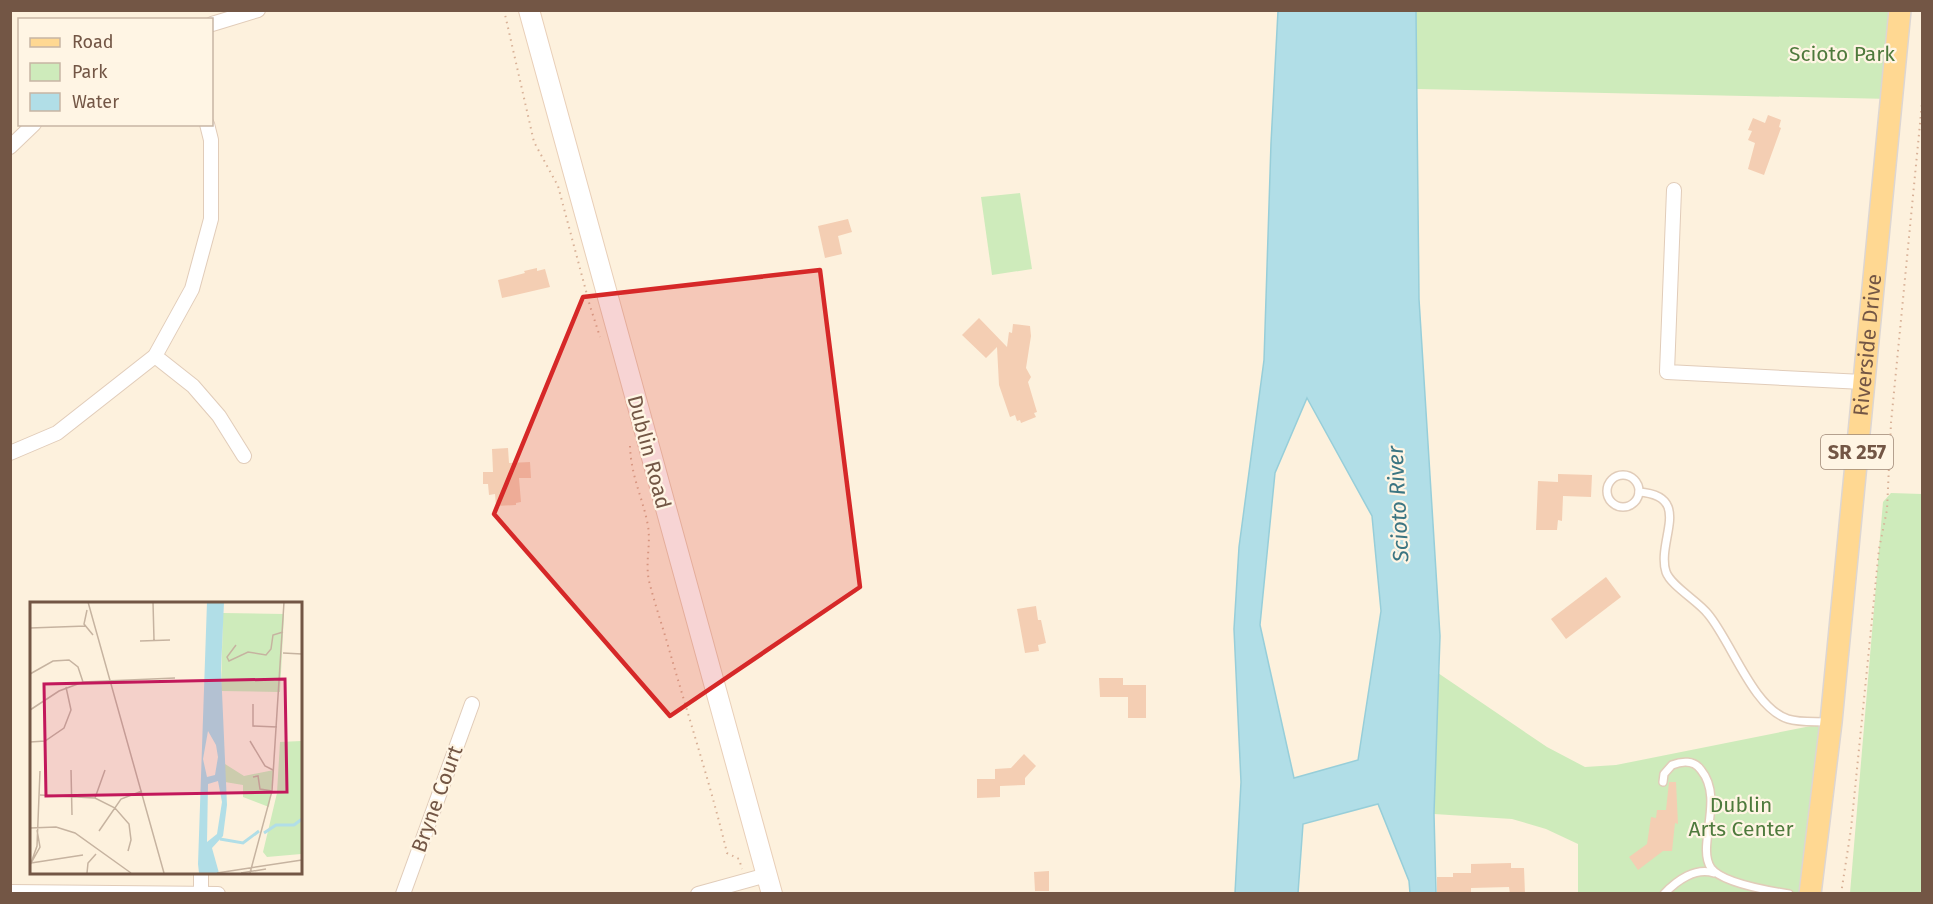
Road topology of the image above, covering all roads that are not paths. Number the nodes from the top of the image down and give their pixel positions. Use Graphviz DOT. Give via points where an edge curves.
graph roads {
  1 [pos="258,10"];
  2 [pos="529,10"];
  3 [pos="1900,10"];
  4 [pos="213,24"];
  5 [pos="32,126"];
  6 [pos="208,126"];
  7 [pos="10,147"];
  8 [pos="1674,190"];
  9 [pos="155,356"];
  10 [pos="1863,382"];
  11 [pos="10,453"];
  12 [pos="244,456"];
  13 [pos="1639,492"];
  14 [pos="472,704"];
  15 [pos="1832,722"];
  16 [pos="1663,782"];
  17 [pos="201,874"];
  18 [pos="1717,874"];
  19 [pos="770,884"];
  20 [pos="10,892"];
  21 [pos="201,893"];
  22 [pos="218,894"];
  23 [pos="403,894"];
  24 [pos="698,894"];
  25 [pos="1664,894"];
  26 [pos="1788,894"];
  27 [pos="1810,894"];
  1 -- 4 [label="street"];
  2 -- 19 [label="main road, Dublin Road"];
  3 -- 10 [label="main road, Riverside Drive / SR 257"];
  5 -- 7 [label="street"];
  6 -- 9 [label="street" via="211,219 192,289"];
  8 -- 10 [label="street" via="1667,372"];
  9 -- 11 [label="street" via="57,433"];
  9 -- 12 [label="street" via="193,386 219,416"];
  10 -- 15 [label="main road, Riverside Drive / SR 257"];
  13 -- 13 [label="lane" via="1632,478 1621,475 1611,480 1607,489 1612,504 1622,508 1636,502"];
  13 -- 15 [label="lane" via="1663,497 1670,516 1666,573 1712,618 1758,694 1788,719"];
  14 -- 23 [label="street, Bryne Court"];
  15 -- 27 [label="main road, Riverside Drive / SR 257"];
  16 -- 18 [label="lane" via="1667,769 1678,762 1692,763 1704,773 1711,797 1706,857"];
  17 -- 21 [label="street"];
  18 -- 25 [label="lane" via="1696,872"];
  18 -- 26 [label="lane"];
  19 -- 24 [label="street" via="745,881"];
  20 -- 21 [label="street"];
  21 -- 22 [label="street"];
}
